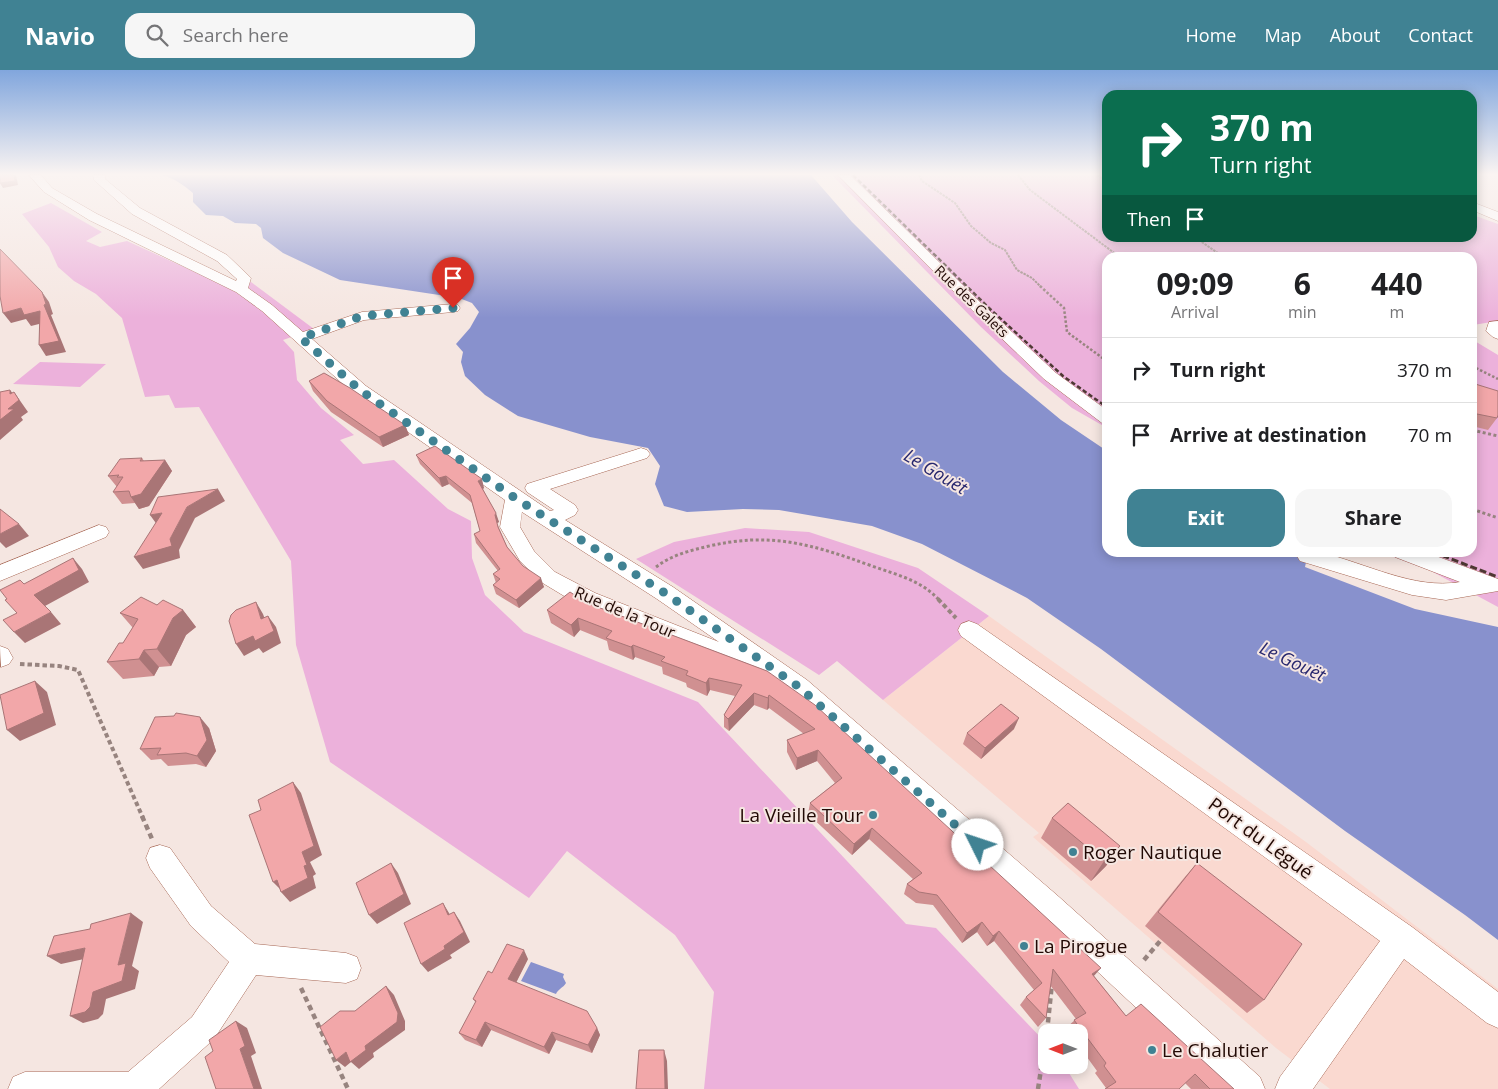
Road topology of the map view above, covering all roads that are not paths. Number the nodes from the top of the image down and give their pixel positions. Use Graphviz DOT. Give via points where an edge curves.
graph roads {
  1 [pos="106,223"];
  2 [pos="157,223"];
  3 [pos="892,223"];
  4 [pos="241,288"];
  5 [pos="453,308"];
  6 [pos="1498,325"];
  7 [pos="1498,334"];
  8 [pos="301,338"];
  9 [pos="1102,415"];
  10 [pos="640,454"];
  11 [pos="515,498"];
  12 [pos="550,520"];
  13 [pos="99,532"];
  14 [pos="1311,557"];
  15 [pos="1415,557"];
  16 [pos="0,573"];
  17 [pos="1493,586"];
  18 [pos="969,630"];
  19 [pos="762,661"];
  20 [pos="160,858"];
  21 [pos="1401,938"];
  22 [pos="250,959"];
  23 [pos="346,968"];
  24 [pos="1498,1012"];
  25 [pos="25,1089"];
  26 [pos="135,1089"];
  27 [pos="1248,1089"];
  28 [pos="1292,1089"];
  1 -- 4 [label="street"];
  2 -- 4 [label="street" via="222,258 244,278"];
  3 -- 9 [label="street, Rue des Galets" via="1050,376"];
  4 -- 8 [label="street"];
  5 -- 8 [label="street" via="362,316"];
  6 -- 7 [label="street" via="1494,325 1494,331"];
  8 -- 11 [label="street" via="360,390"];
  10 -- 12 [label="street" via="534,488 568,510"];
  11 -- 12 [label="street"];
  11 -- 19 [label="street, Rue de la Tour" via="510,527 527,556 548,577 587,599 746,663"];
  12 -- 19 [label="street"];
  13 -- 16 [label="street"];
  14 -- 17 [label="street" via="1412,587 1446,592"];
  15 -- 17 [label="street"];
  18 -- 21 [label="street, Port du Légué"];
  19 -- 27 [label="street" via="846,727"];
  20 -- 22 [label="street" via="201,916"];
  21 -- 24 [label="street, Port du Légué"];
  21 -- 28 [label="street"];
  22 -- 23 [label="street"];
  22 -- 26 [label="street" via="203,1028"];
  25 -- 26 [label="street"];
}
